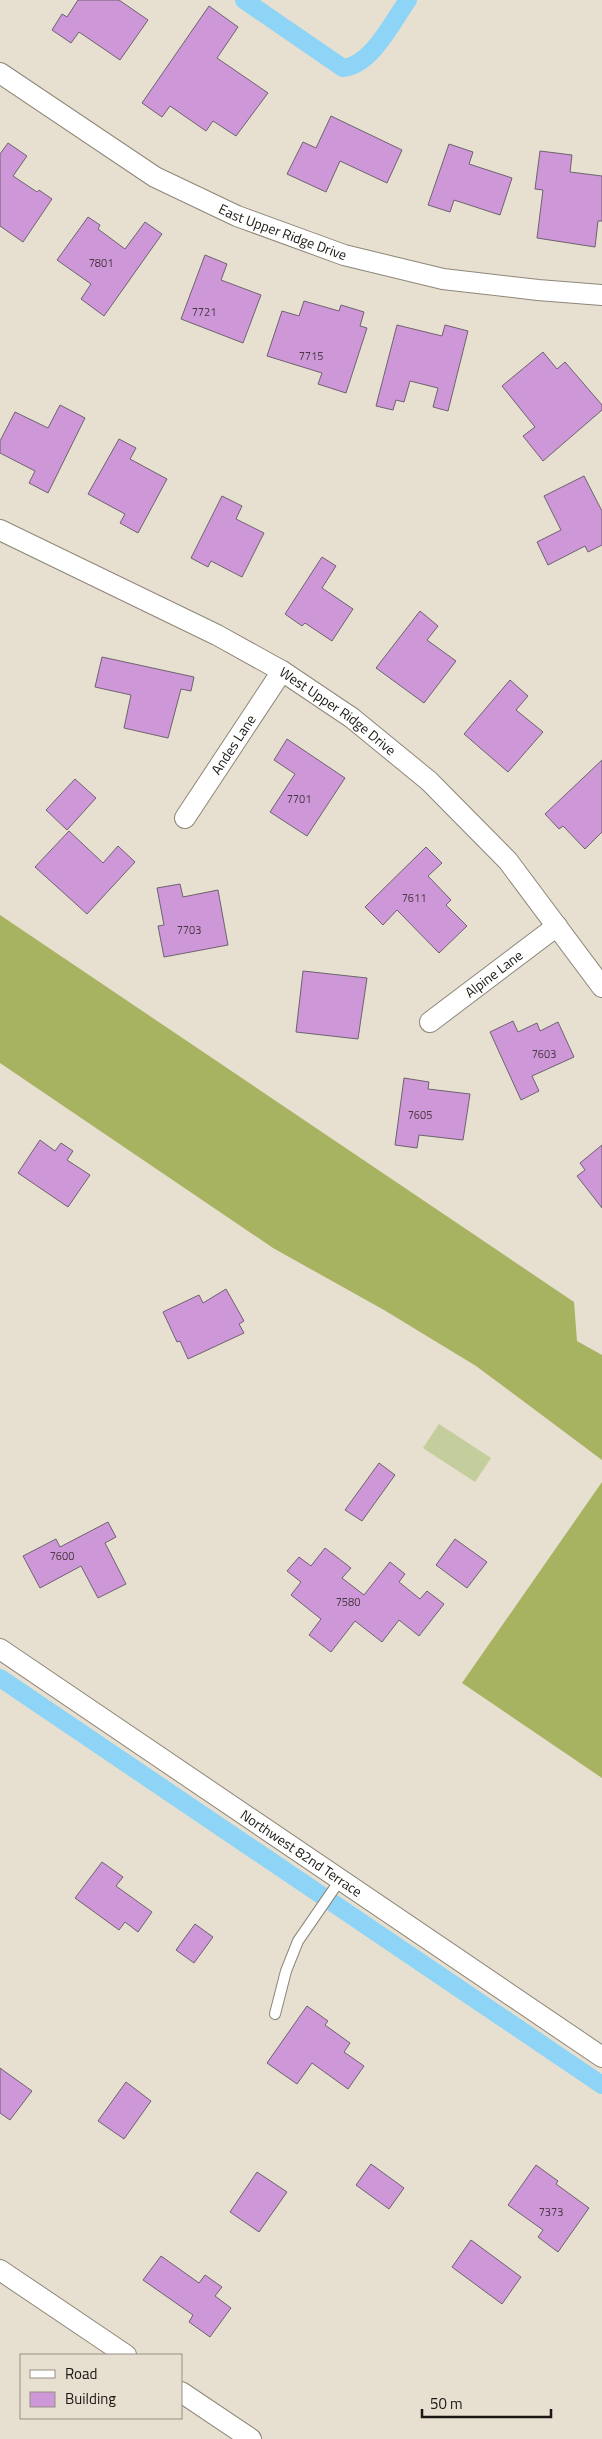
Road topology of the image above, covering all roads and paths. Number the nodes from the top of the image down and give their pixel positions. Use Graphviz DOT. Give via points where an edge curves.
graph roads {
  1 [pos="0,73"];
  2 [pos="602,295"];
  3 [pos="0,530"];
  4 [pos="282,671"];
  5 [pos="185,818"];
  6 [pos="557,926"];
  7 [pos="602,987"];
  8 [pos="430,1022"];
  9 [pos="0,1649"];
  10 [pos="340,1880"];
  11 [pos="275,2014"];
  12 [pos="602,2057"];
  13 [pos="0,2270"];
  14 [pos="125,2354"];
  15 [pos="182,2393"];
  16 [pos="250,2439"];
  1 -- 2 [label="street, East Upper Ridge Drive" via="155,176 237,216 326,249 443,279"];
  3 -- 4 [label="street, West Upper Ridge Drive" via="217,635"];
  4 -- 5 [label="street, Andes Lane"];
  4 -- 6 [label="street, West Upper Ridge Drive" via="352,718 429,781 508,861"];
  6 -- 7 [label="street, West Upper Ridge Drive"];
  6 -- 8 [label="street, Alpine Lane"];
  9 -- 10 [label="street, Northwest 82nd Terrace"];
  10 -- 11 [label="lane" via="298,1941 286,1970"];
  10 -- 12 [label="street, Northwest 82nd Terrace"];
  13 -- 14 [label="street"];
  15 -- 16 [label="street"];
}
